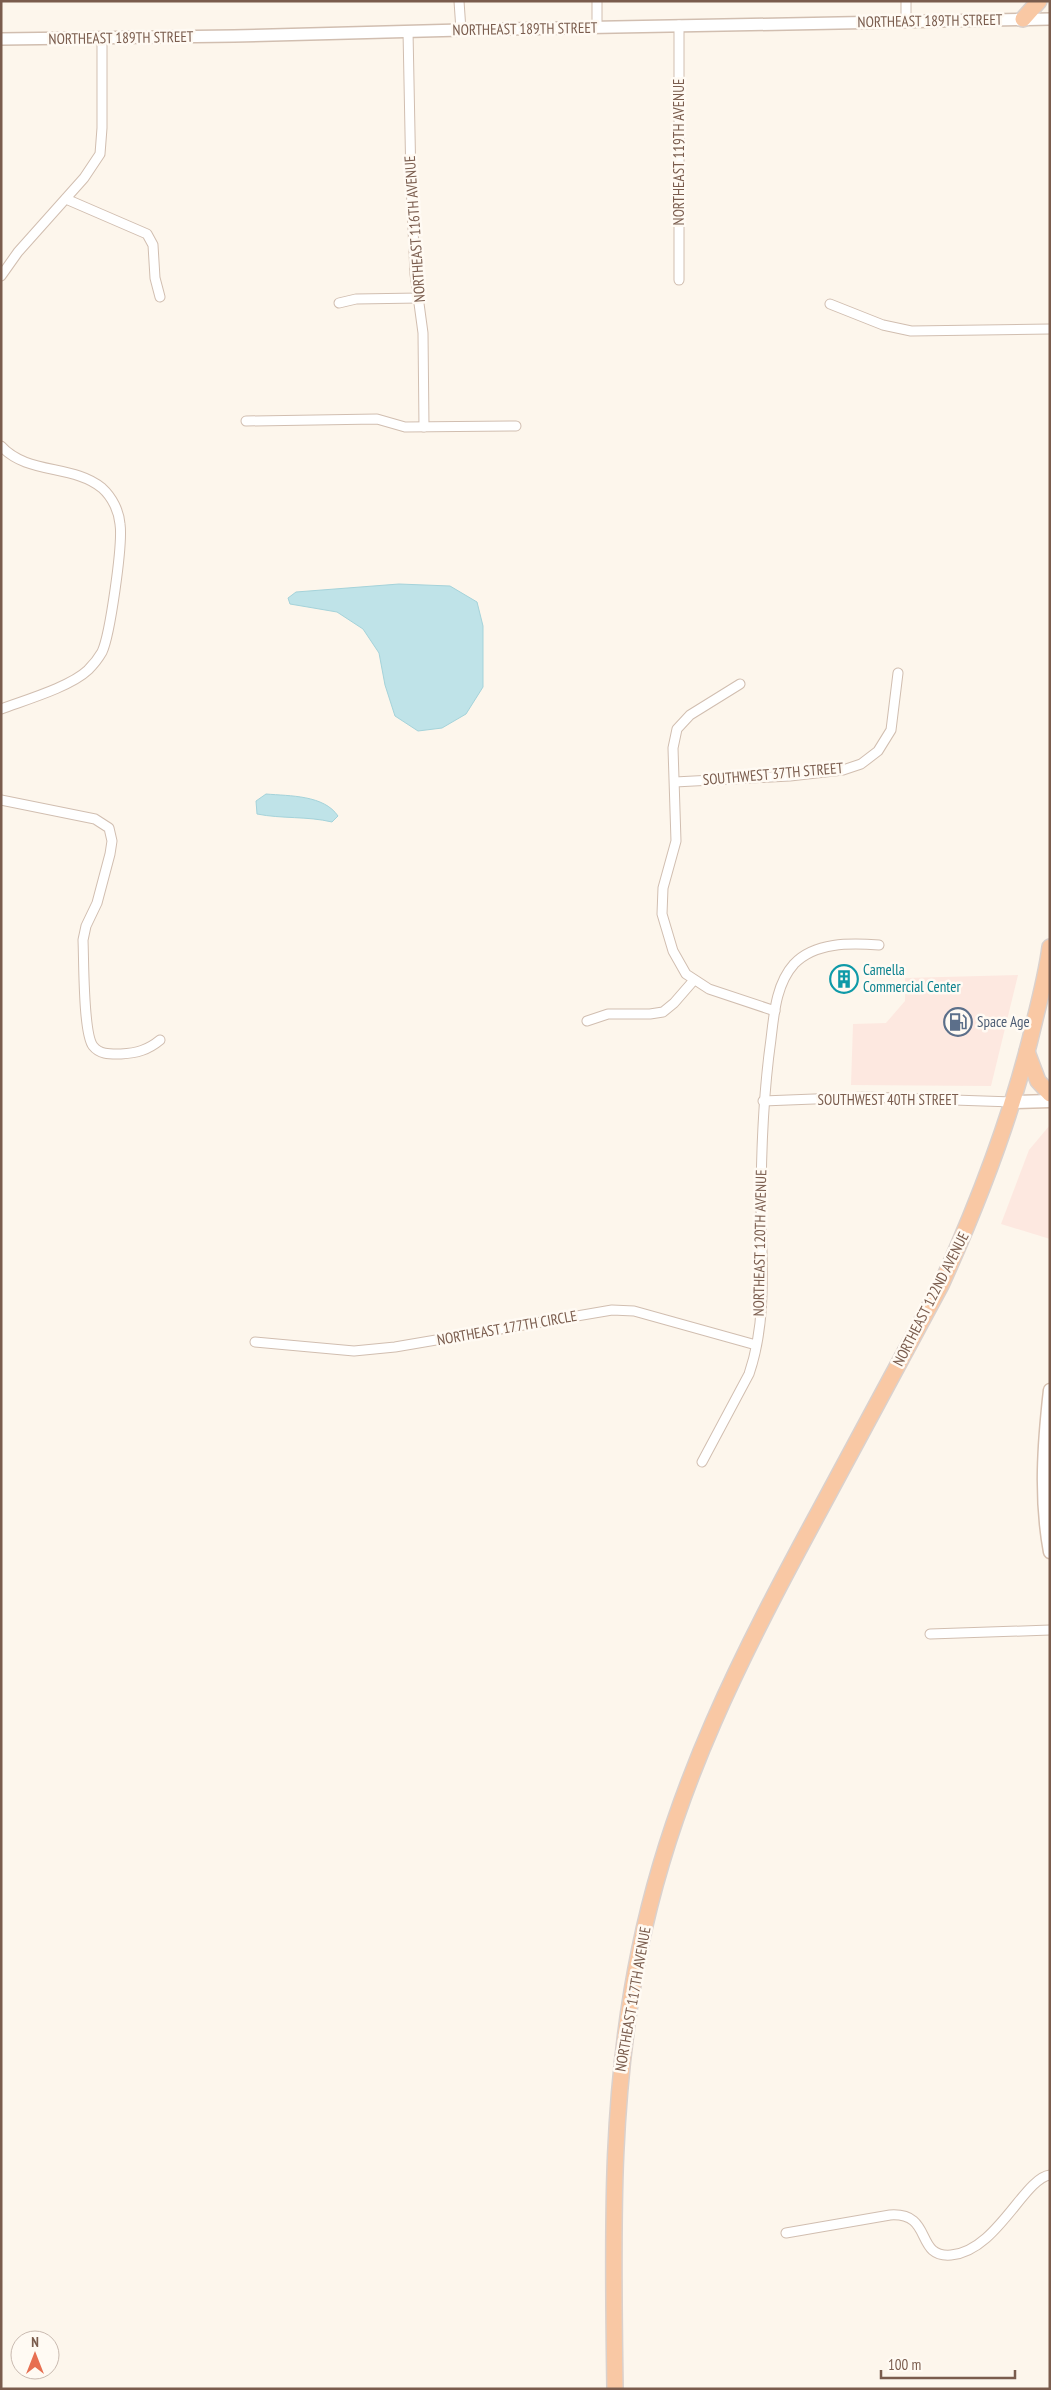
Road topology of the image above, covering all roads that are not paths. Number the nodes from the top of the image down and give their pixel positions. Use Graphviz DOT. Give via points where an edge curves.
graph roads {
  1 [pos="459,1"];
  2 [pos="597,1"];
  3 [pos="906,1"];
  4 [pos="1039,1"];
  5 [pos="1023,19"];
  6 [pos="1050,19"];
  7 [pos="906,21"];
  8 [pos="679,25"];
  9 [pos="597,27"];
  10 [pos="461,30"];
  11 [pos="408,31"];
  12 [pos="102,38"];
  13 [pos="1,39"];
  14 [pos="66,199"];
  15 [pos="1,276"];
  16 [pos="679,280"];
  17 [pos="160,297"];
  18 [pos="419,298"];
  19 [pos="339,303"];
  20 [pos="830,304"];
  21 [pos="1050,329"];
  22 [pos="246,421"];
  23 [pos="516,426"];
  24 [pos="424,427"];
  25 [pos="1,446"];
  26 [pos="898,673"];
  27 [pos="740,684"];
  28 [pos="1,709"];
  29 [pos="675,782"];
  30 [pos="1,800"];
  31 [pos="879,945"];
  32 [pos="1050,947"];
  33 [pos="694,980"];
  34 [pos="775,1011"];
  35 [pos="588,1022"];
  36 [pos="160,1040"];
  37 [pos="1028,1052"];
  38 [pos="1050,1094"];
  39 [pos="763,1100"];
  40 [pos="1050,1101"];
  41 [pos="1014,1102"];
  42 [pos="255,1342"];
  43 [pos="756,1345"];
  44 [pos="1050,1390"];
  45 [pos="702,1462"];
  46 [pos="1050,1552"];
  47 [pos="756,1630"];
  48 [pos="1050,1630"];
  49 [pos="930,1634"];
  50 [pos="1050,2175"];
  51 [pos="786,2233"];
  52 [pos="615,2389"];
  1 -- 10 [label="street"];
  2 -- 9 [label="street"];
  3 -- 7 [label="street"];
  4 -- 5 [label="highway"];
  5 -- 6 [label="street, NORTHEAST 189TH STREET"];
  5 -- 7 [label="street, NORTHEAST 189TH STREET"];
  7 -- 8 [label="street, NORTHEAST 189TH STREET"];
  8 -- 9 [label="street, NORTHEAST 189TH STREET"];
  8 -- 16 [label="street, NORTHEAST 119TH AVENUE"];
  9 -- 10 [label="street, NORTHEAST 189TH STREET"];
  10 -- 11 [label="street, NORTHEAST 189TH STREET"];
  11 -- 12 [label="street, NORTHEAST 189TH STREET"];
  11 -- 18 [label="street, NORTHEAST 116TH AVENUE" via="411,183"];
  12 -- 13 [label="street, NORTHEAST 189TH STREET"];
  12 -- 14 [label="street" via="100,154"];
  14 -- 15 [label="street"];
  14 -- 17 [label="street" via="147,234 153,245"];
  18 -- 19 [label="street" via="356,299"];
  18 -- 24 [label="street, NORTHEAST 116TH AVENUE" via="423,333"];
  20 -- 21 [label="street" via="883,325 911,331"];
  22 -- 24 [label="street" via="377,419 405,428"];
  23 -- 24 [label="street"];
  25 -- 28 [label="street" via="30,464 76,474 99,486 113,502 120,525 106,641 99,657 75,679"];
  26 -- 29 [label="street, SOUTHWEST 37TH STREET" via="891,730 870,759 843,770 754,779"];
  27 -- 29 [label="street" via="690,715 676,729 673,748"];
  29 -- 33 [label="street" via="676,841 663,888 662,914 678,963"];
  30 -- 36 [label="street" via="95,819 108,828 112,841 110,854 83,940 87,1033 94,1047 112,1054 145,1050"];
  31 -- 34 [label="street, NORTHEAST 120TH AVENUE" via="832,945 805,955 785,977"];
  32 -- 37 [label="highway, NORTHEAST 122ND AVENUE"];
  33 -- 34 [label="street" via="708,989"];
  33 -- 35 [label="street" via="662,1012 608,1014"];
  34 -- 39 [label="street, NORTHEAST 120TH AVENUE"];
  37 -- 38 [label="highway" via="1038,1081"];
  37 -- 41 [label="highway, NORTHEAST 122ND AVENUE"];
  39 -- 41 [label="street, SOUTHWEST 40TH STREET" via="866,1098"];
  39 -- 43 [label="street, NORTHEAST 120TH AVENUE" via="762,1298"];
  40 -- 41 [label="main road"];
  41 -- 47 [label="highway, NORTHEAST 122ND AVENUE" via="967,1228 940,1285"];
  42 -- 43 [label="street, NORTHEAST 177TH CIRCLE" via="354,1351 612,1310 634,1311"];
  43 -- 45 [label="street, NORTHEAST 120TH AVENUE" via="749,1374"];
  44 -- 46 [label="main road" via="1044,1485"];
  47 -- 52 [label="highway, NORTHEAST 117TH AVENUE" via="708,1730 688,1783 650,1904 632,1990 617,2103 613,2168"];
  48 -- 49 [label="street"];
  50 -- 51 [label="street" via="1032,2187 988,2237 952,2255 935,2252 928,2246 918,2223 904,2214"];
}
